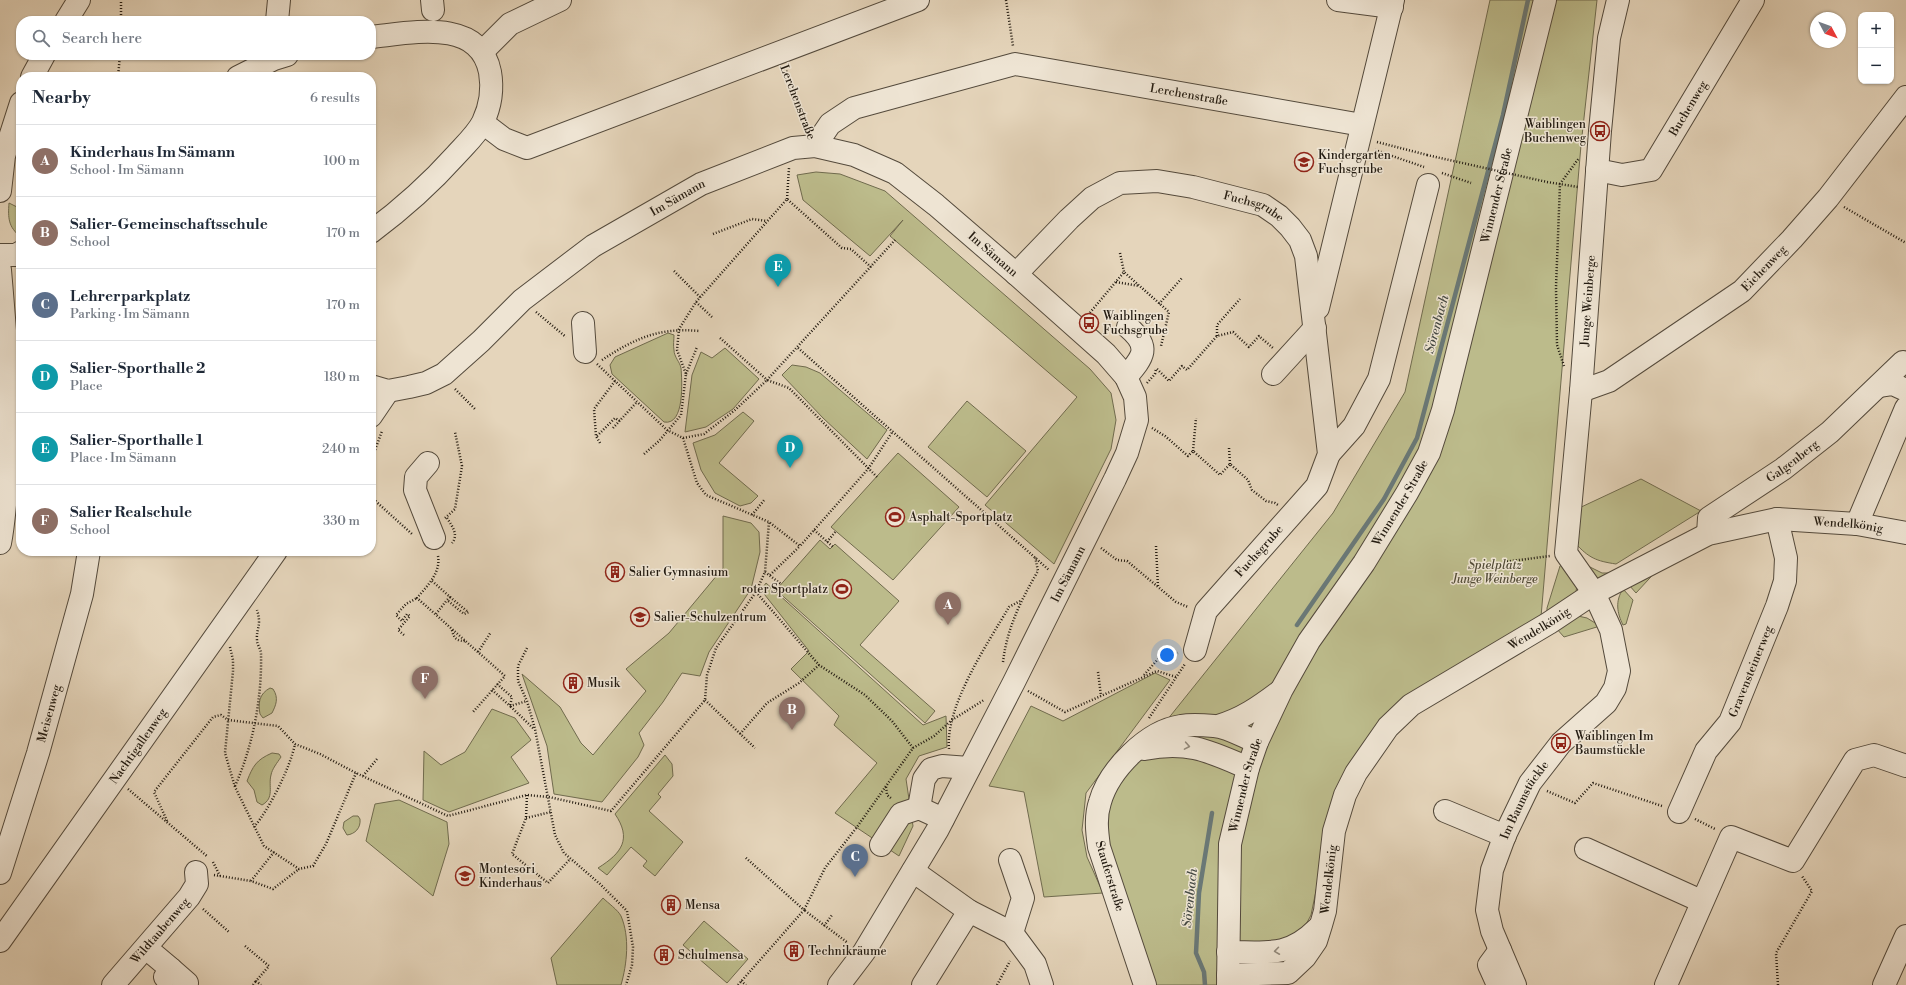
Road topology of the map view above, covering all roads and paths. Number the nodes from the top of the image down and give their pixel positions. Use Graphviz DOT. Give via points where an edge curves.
graph roads {
  1 [pos="79,0"];
  2 [pos="121,0"];
  3 [pos="279,0"];
  4 [pos="560,0"];
  5 [pos="918,0"];
  6 [pos="1006,0"];
  7 [pos="1338,0"];
  8 [pos="1545,0"];
  9 [pos="1618,0"];
  10 [pos="1753,0"];
  11 [pos="1392,4"];
  12 [pos="69,16"];
  13 [pos="120,16"];
  14 [pos="278,16"];
  15 [pos="376,37"];
  16 [pos="483,51"];
  17 [pos="779,52"];
  18 [pos="41,60"];
  19 [pos="120,60"];
  20 [pos="271,60"];
  21 [pos="1015,64"];
  22 [pos="35,72"];
  23 [pos="118,72"];
  24 [pos="248,72"];
  25 [pos="1906,97"];
  26 [pos="16,119"];
  27 [pos="483,123"];
  28 [pos="1359,135"];
  29 [pos="815,146"];
  30 [pos="790,166"];
  31 [pos="1597,170"];
  32 [pos="1431,175"];
  33 [pos="1472,183"];
  34 [pos="1560,184"];
  35 [pos="1581,187"];
  36 [pos="0,191"];
  37 [pos="1828,198"];
  38 [pos="787,199"];
  39 [pos="767,221"];
  40 [pos="376,228"];
  41 [pos="714,234"];
  42 [pos="895,240"];
  43 [pos="1906,243"];
  44 [pos="1120,253"];
  45 [pos="0,255"];
  46 [pos="16,255"];
  47 [pos="871,267"];
  48 [pos="0,270"];
  49 [pos="674,271"];
  50 [pos="1124,272"];
  51 [pos="1016,274"];
  52 [pos="1182,278"];
  53 [pos="1116,282"];
  54 [pos="1140,286"];
  55 [pos="700,297"];
  56 [pos="1240,299"];
  57 [pos="522,300"];
  58 [pos="696,302"];
  59 [pos="1159,304"];
  60 [pos="712,317"];
  61 [pos="583,323"];
  62 [pos="1128,327"];
  63 [pos="678,329"];
  64 [pos="699,331"];
  65 [pos="1315,333"];
  66 [pos="1217,336"];
  67 [pos="720,338"];
  68 [pos="697,347"];
  69 [pos="798,348"];
  70 [pos="1277,352"];
  71 [pos="590,358"];
  72 [pos="1903,362"];
  73 [pos="1156,369"];
  74 [pos="1565,370"];
  75 [pos="686,374"];
  76 [pos="1126,377"];
  77 [pos="1278,379"];
  78 [pos="767,380"];
  79 [pos="615,382"];
  80 [pos="453,386"];
  81 [pos="1880,386"];
  82 [pos="380,388"];
  83 [pos="1906,390"];
  84 [pos="1581,391"];
  85 [pos="636,402"];
  86 [pos="1906,408"];
  87 [pos="476,410"];
  88 [pos="1196,418"];
  89 [pos="1137,420"];
  90 [pos="620,421"];
  91 [pos="377,422"];
  92 [pos="613,428"];
  93 [pos="667,430"];
  94 [pos="893,431"];
  95 [pos="455,432"];
  96 [pos="596,436"];
  97 [pos="683,438"];
  98 [pos="600,443"];
  99 [pos="1228,448"];
  100 [pos="1193,451"];
  101 [pos="644,454"];
  102 [pos="1329,454"];
  103 [pos="428,463"];
  104 [pos="1230,464"];
  105 [pos="868,468"];
  106 [pos="877,477"];
  107 [pos="765,499"];
  108 [pos="376,502"];
  109 [pos="456,502"];
  110 [pos="752,515"];
  111 [pos="1290,517"];
  112 [pos="1777,519"];
  113 [pos="769,522"];
  114 [pos="1857,524"];
  115 [pos="814,530"];
  116 [pos="836,531"];
  117 [pos="1906,533"];
  118 [pos="1708,534"];
  119 [pos="1087,536"];
  120 [pos="434,538"];
  121 [pos="827,542"];
  122 [pos="0,543"];
  123 [pos="800,546"];
  124 [pos="1156,546"];
  125 [pos="833,547"];
  126 [pos="88,556"];
  127 [pos="272,556"];
  128 [pos="1034,556"];
  129 [pos="1551,556"];
  130 [pos="1504,562"];
  131 [pos="1044,566"];
  132 [pos="765,572"];
  133 [pos="770,575"];
  134 [pos="432,581"];
  135 [pos="781,584"];
  136 [pos="1158,587"];
  137 [pos="756,592"];
  138 [pos="1594,593"];
  139 [pos="450,597"];
  140 [pos="418,598"];
  141 [pos="447,600"];
  142 [pos="1021,601"];
  143 [pos="255,604"];
  144 [pos="436,614"];
  145 [pos="1203,621"];
  146 [pos="452,629"];
  147 [pos="491,632"];
  148 [pos="217,634"];
  149 [pos="404,635"];
  150 [pos="466,642"];
  151 [pos="527,648"];
  152 [pos="1194,650"];
  153 [pos="478,652"];
  154 [pos="1159,658"];
  155 [pos="818,666"];
  156 [pos="1098,672"];
  157 [pos="1143,677"];
  158 [pos="1176,677"];
  159 [pos="1014,682"];
  160 [pos="497,684"];
  161 [pos="1282,689"];
  162 [pos="492,690"];
  163 [pos="1101,696"];
  164 [pos="705,700"];
  165 [pos="985,700"];
  166 [pos="527,701"];
  167 [pos="510,706"];
  168 [pos="474,712"];
  169 [pos="228,720"];
  170 [pos="952,720"];
  171 [pos="1146,721"];
  172 [pos="255,723"];
  173 [pos="1218,726"];
  174 [pos="535,729"];
  175 [pos="740,734"];
  176 [pos="1257,742"];
  177 [pos="295,744"];
  178 [pos="755,748"];
  179 [pos="913,748"];
  180 [pos="1135,751"];
  181 [pos="949,755"];
  182 [pos="377,760"];
  183 [pos="1906,766"];
  184 [pos="970,768"];
  185 [pos="1248,768"];
  186 [pos="356,773"];
  187 [pos="363,776"];
  188 [pos="124,786"];
  189 [pos="235,787"];
  190 [pos="1546,791"];
  191 [pos="527,795"];
  192 [pos="549,797"];
  193 [pos="919,808"];
  194 [pos="1445,811"];
  195 [pos="551,812"];
  196 [pos="1679,812"];
  197 [pos="526,818"];
  198 [pos="943,818"];
  199 [pos="167,821"];
  200 [pos="254,827"];
  201 [pos="1505,836"];
  202 [pos="1731,837"];
  203 [pos="881,845"];
  204 [pos="1586,849"];
  205 [pos="274,852"];
  206 [pos="745,856"];
  207 [pos="570,859"];
  208 [pos="1010,860"];
  209 [pos="1793,861"];
  210 [pos="299,869"];
  211 [pos="914,871"];
  212 [pos="196,872"];
  213 [pos="0,874"];
  214 [pos="251,881"];
  215 [pos="1701,901"];
  216 [pos="202,908"];
  217 [pos="804,910"];
  218 [pos="969,912"];
  219 [pos="832,915"];
  220 [pos="1321,925"];
  221 [pos="824,926"];
  222 [pos="229,932"];
  223 [pos="2,935"];
  224 [pos="1906,936"];
  225 [pos="1016,938"];
  226 [pos="848,943"];
  227 [pos="245,946"];
  228 [pos="146,948"];
  229 [pos="1500,950"];
  230 [pos="1228,952"];
  231 [pos="1288,973"];
  232 [pos="174,976"];
  233 [pos="1228,980"];
  234 [pos="256,981"];
  235 [pos="741,981"];
  236 [pos="113,985"];
  237 [pos="253,985"];
  238 [pos="261,985"];
  239 [pos="626,985"];
  240 [pos="738,985"];
  241 [pos="746,985"];
  242 [pos="840,985"];
  243 [pos="923,985"];
  244 [pos="997,985"];
  245 [pos="1042,985"];
  246 [pos="1145,985"];
  247 [pos="1266,985"];
  248 [pos="1498,985"];
  249 [pos="1515,985"];
  250 [pos="1666,985"];
  251 [pos="1778,985"];
  252 [pos="1884,985"];
  1 -- 12 [label="street"];
  2 -- 13 [label="path"];
  3 -- 14 [label="street"];
  4 -- 16 [label="street" via="510,24"];
  5 -- 17 [label="street, Lerchenstraße"];
  6 -- 21 [label="path"];
  7 -- 11 [label="street"];
  8 -- 161 [label="street, Winnender Straße" via="1443,410 1429,453 1368,557 1309,641"];
  9 -- 31 [label="street, Junge Weinberge" via="1609,38"];
  10 -- 31 [label="street, Buchenweg" via="1651,170 1622,175"];
  11 -- 28 [label="street"];
  15 -- 16 [label="street" via="442,32 472,42"];
  16 -- 27 [label="street" via="492,82 490,103"];
  17 -- 27 [label="street, Lerchenstraße" via="527,148 504,139"];
  17 -- 29 [label="path, Lerchenstraße"];
  18 -- 22 [label="street"];
  19 -- 23 [label="path"];
  20 -- 24 [label="street"];
  21 -- 28 [label="street, Lerchenstraße"];
  21 -- 29 [label="street, Lerchenstraße" via="854,108 830,124"];
  25 -- 37 [label="street, Eichenweg"];
  26 -- 36 [label="street" via="4,156"];
  27 -- 40 [label="street" via="467,144 421,191"];
  28 -- 32 [label="path"];
  28 -- 34 [label="path, bridge" via="1427,155"];
  28 -- 65 [label="street"];
  29 -- 51 [label="street, Im Sämann" via="854,155 895,173"];
  29 -- 57 [label="street, Im Sämann" via="793,148 701,184 593,246"];
  30 -- 38 [label="path"];
  31 -- 84 [label="street, Junge Weinberge"];
  32 -- 33 [label="path"];
  32 -- 102 [label="street, Fuchsgrube" via="1379,379 1354,426"];
  34 -- 35 [label="path"];
  34 -- 74 [label="path" via="1556,286 1557,345"];
  37 -- 43 [label="path"];
  37 -- 84 [label="street, Eichenweg" via="1742,291 1609,381"];
  38 -- 39 [label="path"];
  38 -- 47 [label="path" via="842,248 851,249"];
  39 -- 41 [label="path" via="752,219"];
  39 -- 55 [label="path"];
  42 -- 47 [label="path"];
  44 -- 50 [label="path"];
  45 -- 46 [label="street"];
  47 -- 69 [label="path"];
  48 -- 122 [label="street" via="9,369 10,448"];
  49 -- 55 [label="path"];
  51 -- 65 [label="street, Fuchsgrube" via="1068,219 1092,198 1120,183 1157,181 1193,187 1263,205 1279,216 1300,240 1306,256"];
  51 -- 76 [label="street, Im Sämann" via="1106,354"];
  52 -- 59 [label="path"];
  53 -- 54 [label="path"];
  55 -- 58 [label="path"];
  56 -- 66 [label="path" via="1218,325"];
  57 -- 71 [label="path"];
  57 -- 82 [label="street, Im Sämann" via="444,374 426,383"];
  58 -- 60 [label="path"];
  58 -- 63 [label="path"];
  61 -- 71 [label="street"];
  62 -- 76 [label="street" via="1140,337 1143,350 1138,363"];
  63 -- 64 [label="path"];
  63 -- 71 [label="path" via="659,331"];
  63 -- 75 [label="path" via="677,350"];
  65 -- 77 [label="street"];
  65 -- 102 [label="street, Fuchsgrube"];
  66 -- 70 [label="path" via="1233,332 1249,347 1259,336"];
  66 -- 73 [label="path" via="1187,370 1182,366 1169,381"];
  67 -- 78 [label="path"];
  68 -- 75 [label="path"];
  69 -- 78 [label="path"];
  69 -- 94 [label="path"];
  71 -- 79 [label="path"];
  72 -- 81 [label="street, Galgenberg"];
  75 -- 93 [label="path" via="681,415"];
  76 -- 89 [label="street, Im Sämann" via="1135,397"];
  78 -- 97 [label="path" via="704,434"];
  78 -- 105 [label="path" via="789,388"];
  79 -- 85 [label="path"];
  79 -- 96 [label="path" via="594,409"];
  80 -- 87 [label="path"];
  81 -- 83 [label="street" via="1893,384"];
  81 -- 118 [label="street, Galgenberg" via="1830,432 1782,469 1709,518"];
  82 -- 91 [label="street"];
  84 -- 138 [label="street, Junge Weinberge" via="1566,553"];
  85 -- 90 [label="path"];
  85 -- 93 [label="path"];
  86 -- 114 [label="street"];
  88 -- 100 [label="path"];
  89 -- 100 [label="path" via="1165,436 1188,456"];
  89 -- 119 [label="street, Im Sämann" via="1127,453"];
  90 -- 92 [label="path"];
  90 -- 96 [label="path" via="615,418"];
  93 -- 97 [label="path"];
  93 -- 101 [label="path"];
  94 -- 105 [label="path"];
  94 -- 128 [label="path"];
  95 -- 109 [label="path" via="462,466"];
  96 -- 98 [label="path"];
  97 -- 110 [label="path" via="697,483 706,495"];
  99 -- 104 [label="path"];
  100 -- 104 [label="path" via="1220,475"];
  102 -- 111 [label="street, Fuchsgrube" via="1317,486"];
  103 -- 120 [label="street" via="416,477 415,490"];
  104 -- 111 [label="path" via="1248,480 1252,490 1266,501 1275,503"];
  105 -- 106 [label="path"];
  105 -- 115 [label="path"];
  107 -- 110 [label="path"];
  108 -- 120 [label="path" via="417,539"];
  110 -- 113 [label="path"];
  111 -- 145 [label="street, Fuchsgrube" via="1206,611"];
  112 -- 114 [label="street, Wendelkönig"];
  112 -- 118 [label="street, Wendelkönig"];
  112 -- 196 [label="street, Gravensteinerweg" via="1786,558 1785,581 1777,606 1730,722 1706,751"];
  113 -- 123 [label="path"];
  113 -- 132 [label="path"];
  114 -- 117 [label="street, Wendelkönig"];
  115 -- 121 [label="path"];
  115 -- 123 [label="path"];
  116 -- 121 [label="path"];
  118 -- 138 [label="street, Wendelkönig"];
  119 -- 136 [label="path" via="1117,560 1127,561"];
  119 -- 159 [label="street, Im Sämann"];
  120 -- 134 [label="path" via="439,562"];
  121 -- 125 [label="path"];
  123 -- 133 [label="path"];
  124 -- 136 [label="path"];
  126 -- 213 [label="street, Meisenweg" via="78,609 38,753"];
  127 -- 148 [label="street, Nachtigallenweg"];
  128 -- 131 [label="path"];
  128 -- 142 [label="path" via="1038,571"];
  129 -- 130 [label="path"];
  132 -- 133 [label="path"];
  132 -- 137 [label="path"];
  133 -- 135 [label="path"];
  134 -- 139 [label="path"];
  134 -- 140 [label="path"];
  136 -- 145 [label="path" via="1176,602 1185,604"];
  137 -- 155 [label="path"];
  137 -- 164 [label="path" via="716,648 707,676"];
  138 -- 201 [label="street, Im Baumstückle" via="1611,630 1619,671 1615,688 1606,702 1582,722 1544,763 1530,783"];
  138 -- 220 [label="street, Wendelkönig" via="1549,623 1411,705 1388,727 1356,773 1345,795 1334,831 1325,911"];
  139 -- 141 [label="path"];
  139 -- 141 [label="path" via="469,612 464,614"];
  140 -- 144 [label="path"];
  140 -- 149 [label="path" via="406,604 396,616 402,621 408,614 410,616 398,630"];
  141 -- 144 [label="path"];
  142 -- 159 [label="path" via="1004,650 1001,674"];
  142 -- 170 [label="path" via="1009,607 1005,613 963,689"];
  143 -- 172 [label="path" via="260,620 257,640 262,653"];
  144 -- 146 [label="path"];
  145 -- 152 [label="street, Fuchsgrube"];
  146 -- 150 [label="path"];
  146 -- 150 [label="path" via="453,637"];
  147 -- 153 [label="path"];
  148 -- 169 [label="path" via="232,650"];
  148 -- 223 [label="street, Nachtigallenweg"];
  150 -- 153 [label="path"];
  151 -- 166 [label="path" via="518,666 518,681"];
  152 -- 158 [label="path"];
  153 -- 160 [label="path" via="505,676"];
  154 -- 157 [label="path"];
  155 -- 175 [label="path" via="799,683 767,703"];
  155 -- 179 [label="path" via="866,695 892,721"];
  156 -- 163 [label="path"];
  157 -- 158 [label="path" via="1157,671"];
  157 -- 163 [label="path"];
  158 -- 171 [label="path"];
  159 -- 163 [label="path" via="1065,712"];
  159 -- 184 [label="street, Im Sämann"];
  160 -- 162 [label="path"];
  160 -- 167 [label="path" via="512,697"];
  161 -- 173 [label="street, Stauferstraße" via="1241,718"];
  161 -- 176 [label="street, Winnender Straße"];
  162 -- 167 [label="path"];
  162 -- 168 [label="path"];
  164 -- 175 [label="path"];
  164 -- 192 [label="path" via="611,811"];
  165 -- 170 [label="path"];
  166 -- 167 [label="path"];
  166 -- 174 [label="path"];
  167 -- 174 [label="path"];
  169 -- 172 [label="path"];
  169 -- 189 [label="path" via="224,753"];
  169 -- 199 [label="path" via="221,715 213,717 154,792"];
  170 -- 179 [label="path" via="934,736"];
  170 -- 181 [label="path" via="948,742"];
  172 -- 177 [label="path" via="278,726"];
  172 -- 189 [label="path"];
  173 -- 176 [label="street, Stauferstraße"];
  173 -- 180 [label="street, Stauferstraße" via="1180,726 1147,742"];
  174 -- 192 [label="path"];
  175 -- 178 [label="path"];
  176 -- 185 [label="street, Winnender Straße"];
  177 -- 186 [label="path"];
  177 -- 200 [label="path" via="292,757 266,810"];
  179 -- 217 [label="path" via="825,868"];
  180 -- 185 [label="street, one-way" via="1180,745 1206,749"];
  180 -- 246 [label="street, Stauferstraße" via="1119,766 1107,784 1096,825 1099,847"];
  182 -- 187 [label="path"];
  183 -- 209 [label="street" via="1874,755 1855,760"];
  184 -- 193 [label="street" via="942,766 931,769 924,779"];
  184 -- 198 [label="street, Im Sämann"];
  185 -- 230 [label="street, Winnender Straße" via="1230,844"];
  186 -- 187 [label="path"];
  186 -- 210 [label="path" via="326,844 313,866"];
  187 -- 191 [label="path" via="448,816"];
  188 -- 199 [label="path"];
  189 -- 200 [label="path"];
  190 -- 196 [label="path" via="1575,803 1593,783"];
  191 -- 192 [label="path"];
  191 -- 197 [label="path"];
  192 -- 195 [label="path"];
  193 -- 198 [label="street"];
  193 -- 203 [label="street" via="901,814"];
  194 -- 201 [label="street"];
  195 -- 197 [label="path"];
  195 -- 207 [label="path" via="558,844"];
  196 -- 202 [label="path"];
  197 -- 207 [label="path" via="512,854 548,883"];
  198 -- 211 [label="street, Im Sämann"];
  199 -- 214 [label="path" via="210,859 220,876"];
  200 -- 205 [label="path" via="264,846"];
  201 -- 229 [label="street, Im Baumstückle" via="1492,870 1487,910"];
  202 -- 209 [label="street"];
  202 -- 215 [label="street"];
  204 -- 215 [label="street"];
  205 -- 210 [label="path"];
  205 -- 214 [label="path"];
  206 -- 217 [label="path"];
  207 -- 239 [label="path" via="627,910 632,965"];
  208 -- 225 [label="street" via="1023,898"];
  209 -- 251 [label="path" via="1812,891 1776,953"];
  210 -- 214 [label="path" via="273,889"];
  211 -- 218 [label="street"];
  211 -- 242 [label="street, Im Sämann" via="864,952"];
  212 -- 228 [label="street, Wildtaubenweg" via="197,884 189,897"];
  215 -- 250 [label="street"];
  216 -- 222 [label="path"];
  217 -- 221 [label="path"];
  217 -- 235 [label="path"];
  218 -- 225 [label="street"];
  218 -- 243 [label="street"];
  219 -- 221 [label="path"];
  220 -- 230 [label="street, Wendelkönig, one-way" via="1306,940 1291,949 1274,952"];
  220 -- 231 [label="street, Wendelkönig" via="1316,941 1305,957"];
  221 -- 226 [label="path"];
  224 -- 252 [label="street"];
  225 -- 244 [label="path"];
  225 -- 245 [label="street" via="1035,964"];
  227 -- 234 [label="path" via="269,966"];
  228 -- 232 [label="street"];
  228 -- 236 [label="street, Wildtaubenweg"];
  229 -- 248 [label="street" via="1489,965"];
  229 -- 249 [label="street, Im Baumstückle"];
  230 -- 233 [label="street, Winnender Straße"];
  231 -- 233 [label="street"];
  231 -- 247 [label="street, Wendelkönig"];
  234 -- 237 [label="path"];
  234 -- 238 [label="path"];
  235 -- 240 [label="path"];
  235 -- 241 [label="path"];
}
